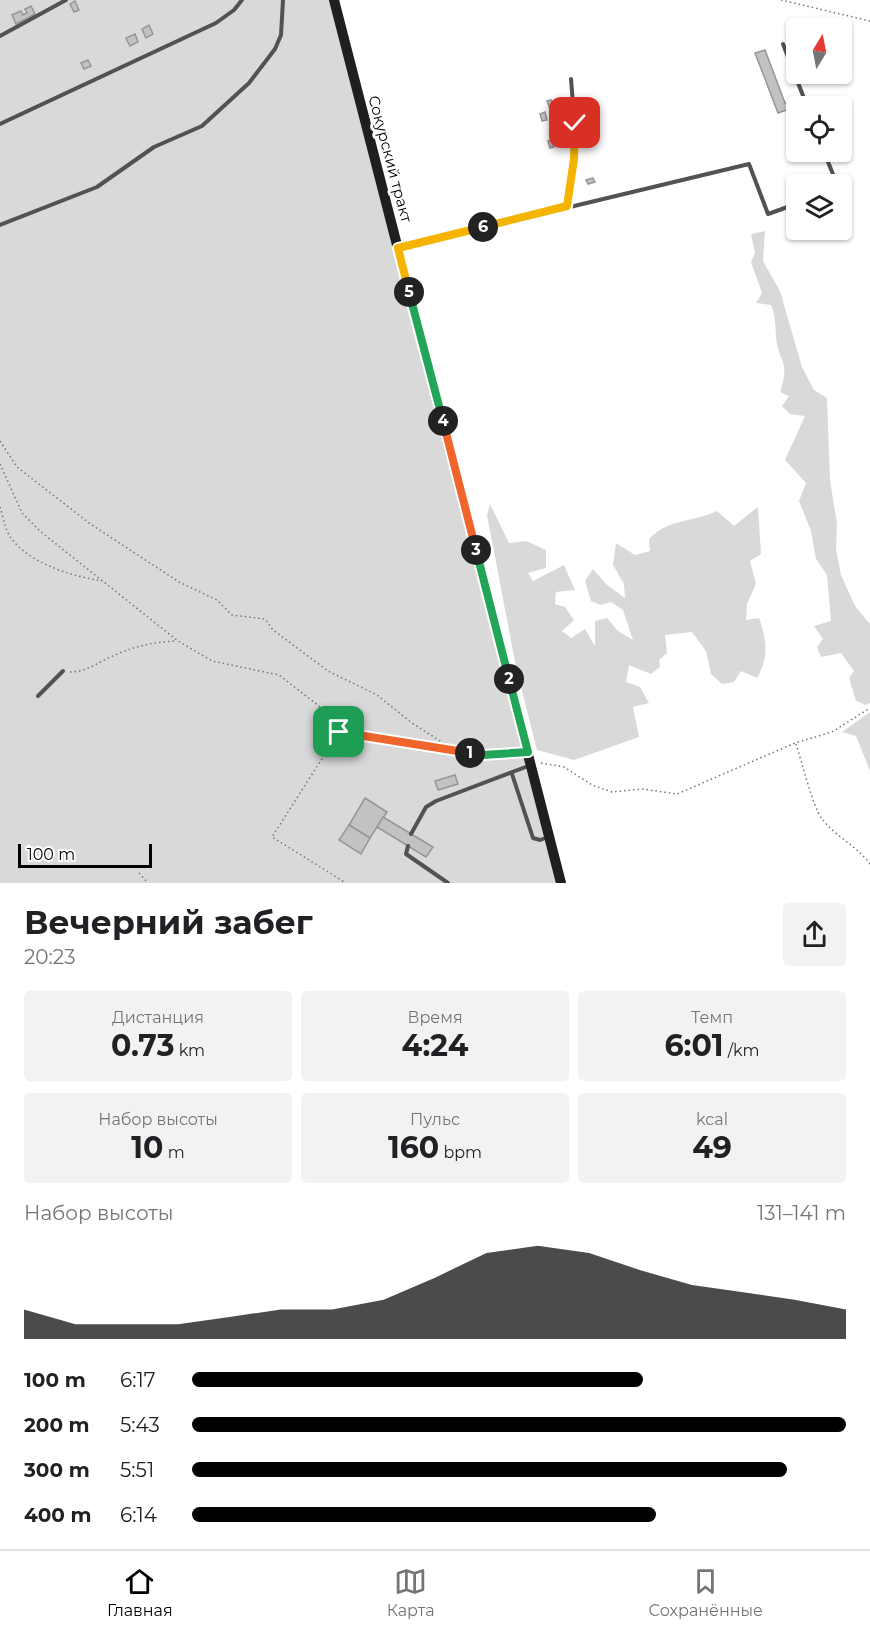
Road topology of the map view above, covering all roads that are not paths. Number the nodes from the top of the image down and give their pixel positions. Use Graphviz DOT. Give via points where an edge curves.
graph roads {
  1 [pos="66,0"];
  2 [pos="242,0"];
  3 [pos="283,0"];
  4 [pos="334,0"];
  5 [pos="0,36"];
  6 [pos="783,44"];
  7 [pos="571,80"];
  8 [pos="803,96"];
  9 [pos="0,124"];
  10 [pos="567,206"];
  11 [pos="786,208"];
  12 [pos="0,225"];
  13 [pos="398,248"];
  14 [pos="63,672"];
  15 [pos="38,696"];
  16 [pos="531,765"];
  17 [pos="512,774"];
  18 [pos="411,834"];
  19 [pos="548,837"];
  20 [pos="408,846"];
  21 [pos="448,883"];
  22 [pos="561,883"];
  1 -- 5 [label="lane"];
  2 -- 9 [label="lane" via="216,23"];
  3 -- 12 [label="lane" via="281,35 275,49 249,83 202,126 154,147 97,187"];
  4 -- 13 [label="street, Сокурский тракт"];
  6 -- 8 [label="lane"];
  7 -- 10 [label="lane" via="575,156"];
  10 -- 11 [label="lane" via="749,164 768,214"];
  10 -- 13 [label="lane"];
  13 -- 16 [label="street, Сокурский тракт"];
  14 -- 15 [label="lane"];
  16 -- 17 [label="lane"];
  16 -- 19 [label="street, Сокурский тракт"];
  17 -- 18 [label="lane" via="426,807"];
  17 -- 19 [label="lane" via="532,838"];
  19 -- 22 [label="street, Сокурский тракт"];
  20 -- 21 [label="lane" via="406,854"];
}
